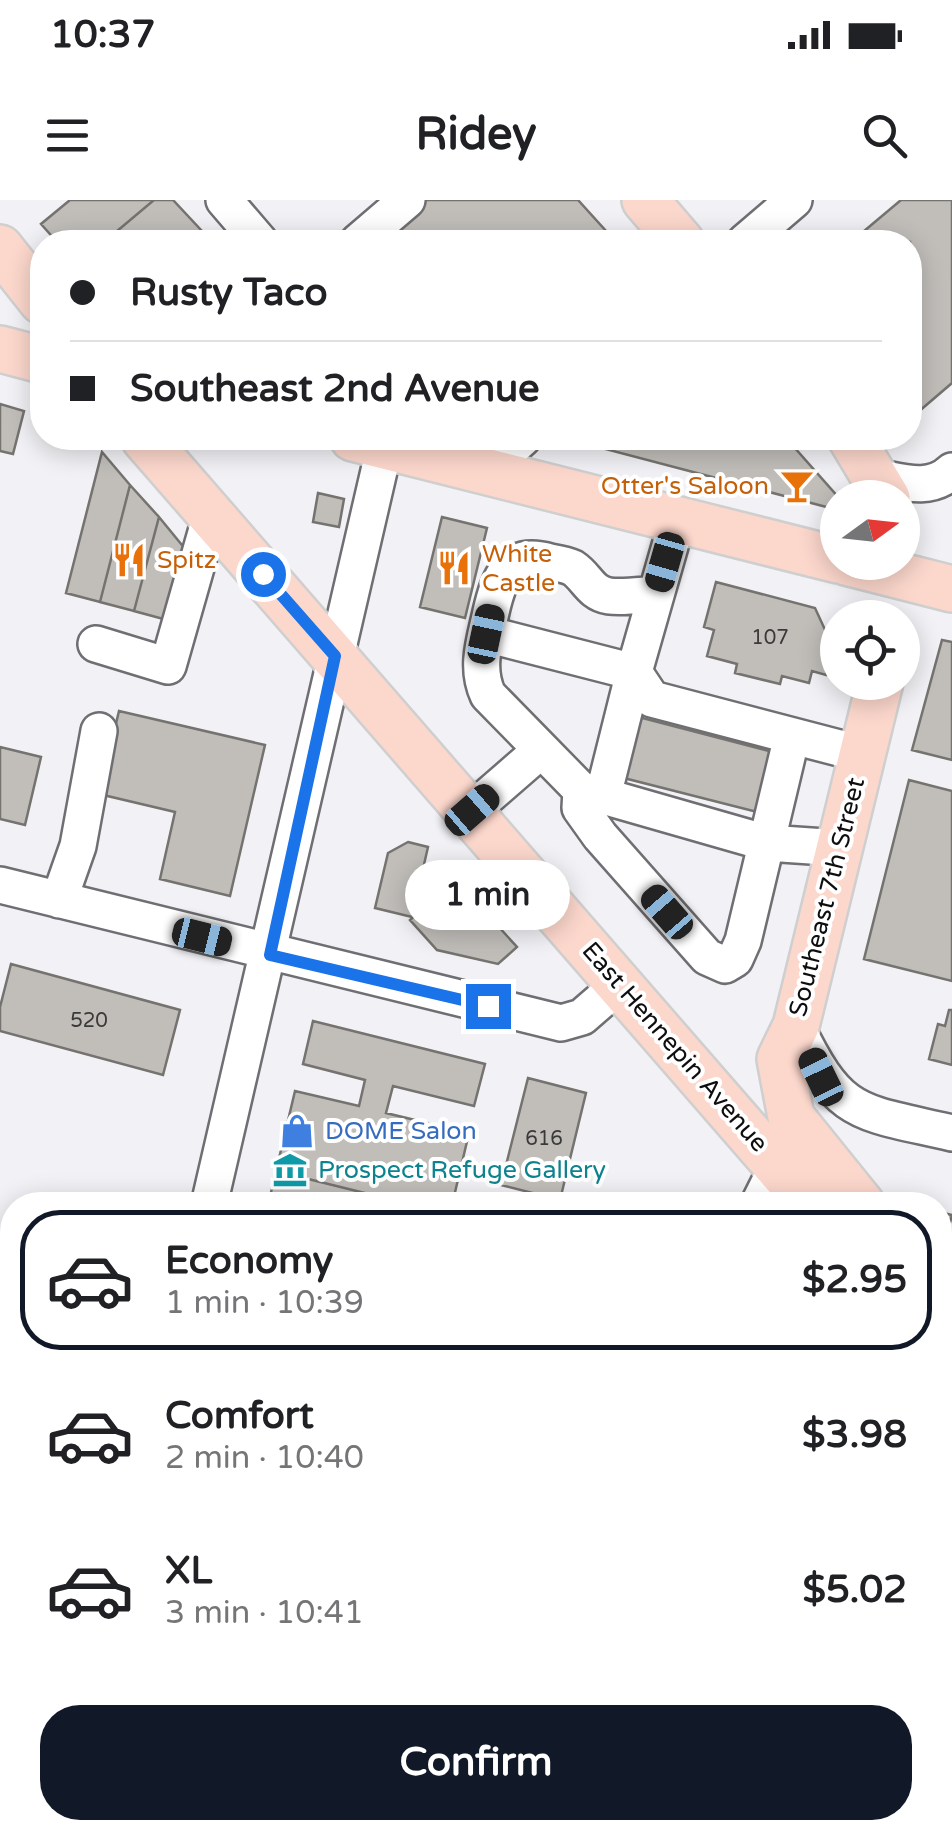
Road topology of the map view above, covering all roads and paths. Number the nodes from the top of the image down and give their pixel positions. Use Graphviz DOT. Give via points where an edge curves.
graph roads {
  1 [pos="224,200"];
  2 [pos="407,200"];
  3 [pos="644,200"];
  4 [pos="794,200"];
  5 [pos="250,230"];
  6 [pos="372,230"];
  7 [pos="670,230"];
  8 [pos="760,230"];
  9 [pos="0,248"];
  10 [pos="30,286"];
  11 [pos="0,349"];
  12 [pos="30,357"];
  13 [pos="154,450"];
  14 [pos="368,450"];
  15 [pos="409,450"];
  16 [pos="509,450"];
  17 [pos="859,450"];
  18 [pos="488,468"];
  19 [pos="952,471"];
  20 [pos="877,480"];
  21 [pos="920,485"];
  22 [pos="210,515"];
  23 [pos="678,518"];
  24 [pos="820,555"];
  25 [pos="895,585"];
  26 [pos="952,590"];
  27 [pos="656,594"];
  28 [pos="486,634"];
  29 [pos="96,644"];
  30 [pos="335,656"];
  31 [pos="634,672"];
  32 [pos="876,700"];
  33 [pos="99,732"];
  34 [pos="792,736"];
  35 [pos="540,751"];
  36 [pos="862,754"];
  37 [pos="592,793"];
  38 [pos="472,810"];
  39 [pos="766,843"];
  40 [pos="840,848"];
  41 [pos="0,885"];
  42 [pos="59,900"];
  43 [pos="270,955"];
  44 [pos="618,986"];
  45 [pos="796,1026"];
  46 [pos="952,1133"];
  47 [pos="778,1165"];
  48 [pos="212,1192"];
  49 [pos="764,1192"];
  50 [pos="801,1192"];
  51 [pos="851,1192"];
  1 -- 5 [label="street"];
  2 -- 6 [label="street"];
  3 -- 7 [label="main road"];
  4 -- 8 [label="street"];
  9 -- 10 [label="main road"];
  11 -- 12 [label="main road"];
  13 -- 22 [label="main road, East Hennepin Avenue"];
  14 -- 30 [label="street"];
  15 -- 18 [label="main road"];
  16 -- 18 [label="street"];
  17 -- 20 [label="main road"];
  18 -- 23 [label="main road"];
  19 -- 21 [label="street" via="941,482"];
  22 -- 29 [label="street" via="168,666"];
  22 -- 30 [label="main road, East Hennepin Avenue"];
  23 -- 24 [label="main road"];
  23 -- 27 [label="street"];
  25 -- 26 [label="main road"];
  27 -- 28 [label="street" via="608,596 573,568 523,558 507,566 498,584"];
  27 -- 31 [label="street"];
  28 -- 31 [label="street"];
  28 -- 35 [label="street" via="481,680"];
  30 -- 38 [label="main road, East Hennepin Avenue"];
  30 -- 43 [label="street"];
  31 -- 34 [label="street" via="652,699"];
  31 -- 37 [label="street"];
  32 -- 36 [label="main road, Southeast 7th Street"];
  33 -- 42 [label="street" via="78,846"];
  34 -- 36 [label="street"];
  34 -- 39 [label="street"];
  35 -- 37 [label="street"];
  35 -- 38 [label="street"];
  36 -- 40 [label="main road, Southeast 7th Street"];
  37 -- 39 [label="street"];
  37 -- 39 [label="street" via="580,808 713,963 735,959"];
  38 -- 44 [label="main road, East Hennepin Avenue"];
  39 -- 40 [label="street"];
  40 -- 45 [label="main road, Southeast 7th Street"];
  41 -- 42 [label="street"];
  42 -- 43 [label="street"];
  43 -- 44 [label="street" via="561,1023 582,1016"];
  43 -- 48 [label="street"];
  44 -- 47 [label="main road, East Hennepin Avenue"];
  45 -- 46 [label="street" via="838,1096 865,1112"];
  45 -- 51 [label="main road, Southeast 7th Street" via="780,1059 791,1118"];
  47 -- 49 [label="street"];
  47 -- 50 [label="main road, East Hennepin Avenue"];
}
